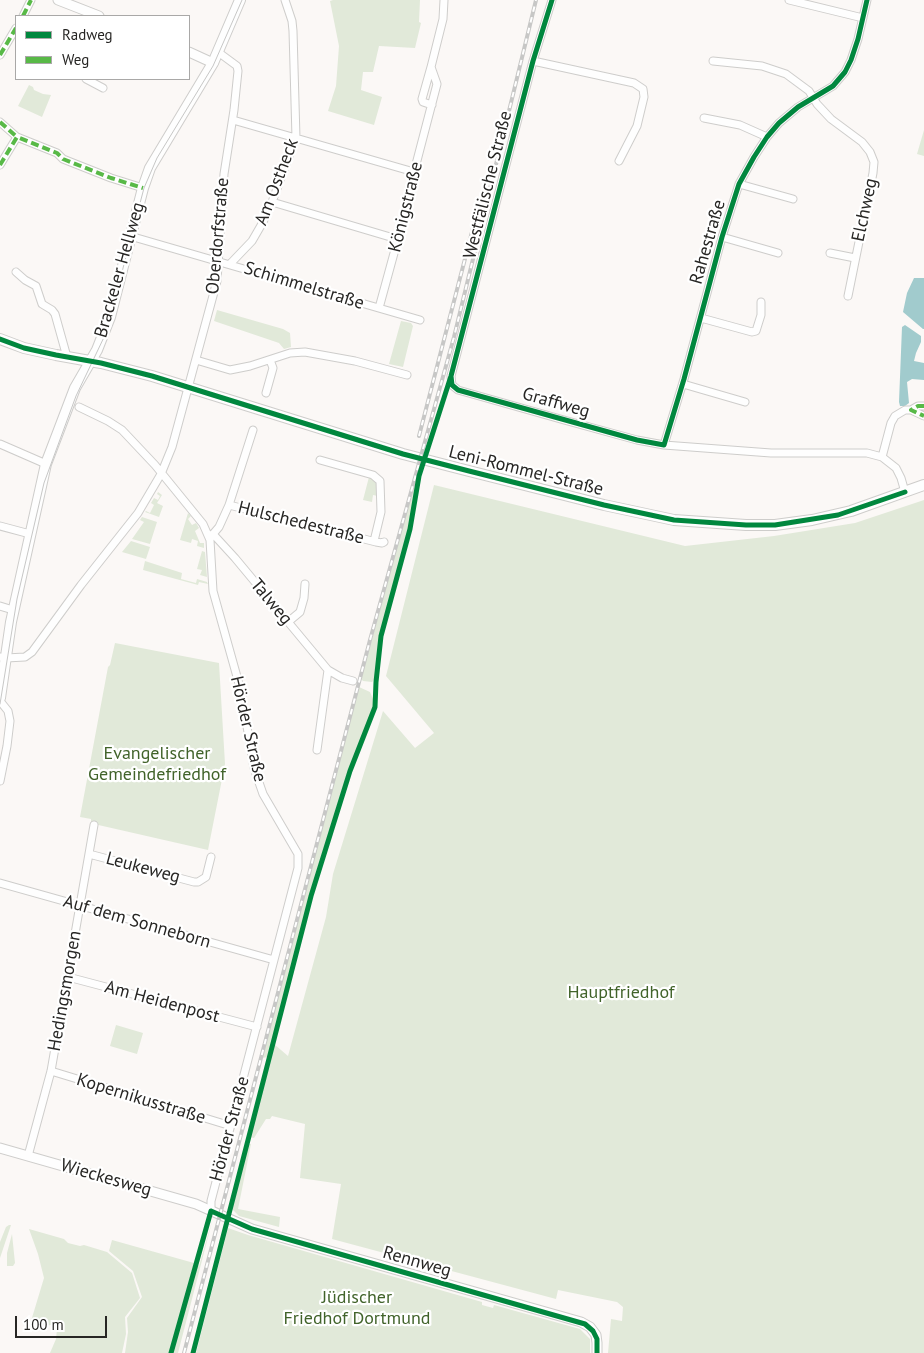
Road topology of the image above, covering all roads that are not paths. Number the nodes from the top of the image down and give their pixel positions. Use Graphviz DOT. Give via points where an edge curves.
graph roads {
  1 [pos="31,0"];
  2 [pos="58,0"];
  3 [pos="240,0"];
  4 [pos="285,0"];
  5 [pos="444,0"];
  6 [pos="552,0"];
  7 [pos="789,0"];
  8 [pos="867,0"];
  9 [pos="24,15"];
  10 [pos="96,15"];
  11 [pos="863,18"];
  12 [pos="15,30"];
  13 [pos="190,52"];
  14 [pos="218,52"];
  15 [pos="0,55"];
  16 [pos="533,61"];
  17 [pos="713,61"];
  18 [pos="213,63"];
  19 [pos="431,67"];
  20 [pos="87,80"];
  21 [pos="103,88"];
  22 [pos="813,98"];
  23 [pos="432,105"];
  24 [pos="704,118"];
  25 [pos="233,120"];
  26 [pos="0,122"];
  27 [pos="17,137"];
  28 [pos="767,137"];
  29 [pos="296,138"];
  30 [pos="619,161"];
  31 [pos="0,165"];
  32 [pos="414,172"];
  33 [pos="739,184"];
  34 [pos="143,188"];
  35 [pos="792,199"];
  36 [pos="272,202"];
  37 [pos="130,236"];
  38 [pos="722,237"];
  39 [pos="398,240"];
  40 [pos="830,252"];
  41 [pos="778,253"];
  42 [pos="855,258"];
  43 [pos="218,260"];
  44 [pos="230,264"];
  45 [pos="16,272"];
  46 [pos="848,296"];
  47 [pos="761,302"];
  48 [pos="379,308"];
  49 [pos="701,318"];
  50 [pos="420,320"];
  51 [pos="0,339"];
  52 [pos="67,357"];
  53 [pos="196,360"];
  54 [pos="270,360"];
  55 [pos="90,361"];
  56 [pos="407,375"];
  57 [pos="451,376"];
  58 [pos="682,384"];
  59 [pos="188,387"];
  60 [pos="266,393"];
  61 [pos="745,402"];
  62 [pos="924,406"];
  63 [pos="79,407"];
  64 [pos="911,410"];
  65 [pos="924,416"];
  66 [pos="254,430"];
  67 [pos="0,444"];
  68 [pos="664,445"];
  69 [pos="882,457"];
  70 [pos="320,460"];
  71 [pos="46,464"];
  72 [pos="162,474"];
  73 [pos="924,485"];
  74 [pos="905,492"];
  75 [pos="229,505"];
  76 [pos="0,526"];
  77 [pos="30,534"];
  78 [pos="211,535"];
  79 [pos="374,541"];
  80 [pos="384,542"];
  81 [pos="305,584"];
  82 [pos="0,606"];
  83 [pos="14,610"];
  84 [pos="288,622"];
  85 [pos="3,658"];
  86 [pos="328,670"];
  87 [pos="352,681"];
  88 [pos="0,699"];
  89 [pos="317,750"];
  90 [pos="0,781"];
  91 [pos="94,825"];
  92 [pos="89,854"];
  93 [pos="211,857"];
  94 [pos="0,882"];
  95 [pos="81,906"];
  96 [pos="274,960"];
  97 [pos="68,977"];
  98 [pos="257,1028"];
  99 [pos="51,1071"];
  100 [pos="232,1126"];
  101 [pos="0,1148"];
  102 [pos="28,1156"];
  103 [pos="211,1210"];
  104 [pos="597,1353"];
  1 -- 9 [label="street"];
  2 -- 10 [label="street"];
  3 -- 14 [label="main road, Brackeler Hellweg"];
  4 -- 29 [label="street, Am Ostheck" via="293,31"];
  5 -- 19 [label="street, Königstraße" via="441,29"];
  6 -- 16 [label="street, Westfälische Straße"];
  7 -- 11 [label="street"];
  8 -- 11 [label="street, Rahestraße"];
  11 -- 22 [label="street, Rahestraße" via="852,60 845,72 833,86"];
  12 -- 15 [label="street"];
  13 -- 18 [label="street"];
  14 -- 18 [label="main road, Brackeler Hellweg"];
  14 -- 25 [label="street, Oberdorfstraße" via="237,66"];
  16 -- 30 [label="street" via="634,82 643,89 637,126"];
  16 -- 57 [label="street, Westfälische Straße"];
  17 -- 22 [label="street, Elchweg" via="779,71 794,78"];
  18 -- 34 [label="main road, Brackeler Hellweg" via="154,162"];
  19 -- 23 [label="street, Königstraße" via="438,84"];
  19 -- 23 [label="street, Königstraße" via="422,99"];
  20 -- 21 [label="street"];
  22 -- 28 [label="street, Rahestraße" via="789,113"];
  22 -- 42 [label="street, Elchweg" via="831,119 862,142 874,162"];
  23 -- 32 [label="street, Königstraße"];
  24 -- 28 [label="street" via="750,128"];
  25 -- 29 [label="street"];
  25 -- 43 [label="street, Oberdorfstraße" via="224,174"];
  26 -- 27 [label="street"];
  27 -- 31 [label="street"];
  27 -- 34 [label="street" via="57,153 63,159"];
  28 -- 33 [label="street, Rahestraße"];
  29 -- 32 [label="street"];
  29 -- 36 [label="street, Am Ostheck"];
  32 -- 39 [label="street, Königstraße"];
  33 -- 35 [label="street, Rahestraße"];
  33 -- 38 [label="street, Rahestraße"];
  34 -- 37 [label="main road, Brackeler Hellweg"];
  36 -- 39 [label="street"];
  36 -- 44 [label="street, Am Ostheck" via="252,241"];
  37 -- 43 [label="street, Schimmelstraße"];
  37 -- 55 [label="main road, Brackeler Hellweg" via="110,317"];
  38 -- 41 [label="street, Rahestraße"];
  38 -- 49 [label="street, Rahestraße"];
  39 -- 48 [label="street, Königstraße"];
  40 -- 42 [label="street, Elchweg"];
  42 -- 46 [label="street, Elchweg"];
  43 -- 44 [label="street, Schimmelstraße"];
  43 -- 53 [label="street, Oberdorfstraße" via="217,281"];
  44 -- 48 [label="street, Schimmelstraße"];
  45 -- 52 [label="street" via="36,286 42,304 54,314"];
  47 -- 49 [label="street" via="756,331"];
  48 -- 50 [label="street, Schimmelstraße"];
  49 -- 58 [label="street, Rahestraße"];
  51 -- 52 [label="main road, Leni-Rommel-Straße"];
  52 -- 55 [label="main road, Leni-Rommel-Straße"];
  53 -- 54 [label="street" via="230,370"];
  53 -- 59 [label="street, Oberdorfstraße"];
  54 -- 56 [label="street" via="305,352"];
  54 -- 60 [label="street" via="273,368"];
  55 -- 59 [label="main road, Leni-Rommel-Straße"];
  55 -- 71 [label="main road, Brackeler Hellweg" via="75,388"];
  57 -- 68 [label="street, Graffweg" via="452,385 458,390"];
  58 -- 61 [label="street"];
  58 -- 68 [label="street, Rahestraße"];
  59 -- 72 [label="street, Oberdorfstraße"];
  59 -- 74 [label="main road, Leni-Rommel-Straße" via="417,458 674,520 775,525 838,515"];
  62 -- 64 [label="street"];
  63 -- 72 [label="street, Hörder Straße" via="122,430"];
  64 -- 65 [label="street"];
  64 -- 69 [label="street" via="900,412 893,419"];
  66 -- 75 [label="street"];
  67 -- 71 [label="street"];
  68 -- 69 [label="street, Graffweg" via="771,453 867,453"];
  69 -- 74 [label="street" via="896,468"];
  70 -- 79 [label="street, Hulschedestraße" via="374,475 380,481 381,512"];
  71 -- 77 [label="main road, Brackeler Hellweg"];
  72 -- 78 [label="street, Hörder Straße"];
  72 -- 85 [label="street, Oberdorfstraße" via="138,513 32,652 24,658"];
  73 -- 74 [label="main road, Leni-Rommel-Straße"];
  75 -- 78 [label="street" via="219,527"];
  75 -- 79 [label="street, Hulschedestraße"];
  76 -- 77 [label="street"];
  77 -- 83 [label="main road, Brackeler Hellweg"];
  78 -- 84 [label="street, Talweg" via="235,558"];
  78 -- 96 [label="street, Hörder Straße" via="213,590 241,691 254,768 263,794 295,848 298,860"];
  79 -- 80 [label="street, Hulschedestraße"];
  81 -- 84 [label="street" via="300,612"];
  82 -- 83 [label="street"];
  83 -- 85 [label="main road, Brackeler Hellweg"];
  84 -- 86 [label="street, Talweg"];
  85 -- 88 [label="main road, Brackeler Hellweg"];
  86 -- 87 [label="street, Talweg"];
  86 -- 89 [label="street"];
  88 -- 90 [label="street" via="10,721"];
  91 -- 92 [label="street, Hedingsmorgen"];
  92 -- 93 [label="street, Leukeweg" via="194,882 206,877"];
  92 -- 95 [label="street, Hedingsmorgen"];
  94 -- 95 [label="street, Auf dem Sonneborn"];
  95 -- 96 [label="street, Auf dem Sonneborn"];
  95 -- 97 [label="street, Hedingsmorgen"];
  96 -- 98 [label="street, Hörder Straße"];
  97 -- 98 [label="street, Am Heidenpost"];
  97 -- 99 [label="street, Hedingsmorgen"];
  98 -- 100 [label="street, Hörder Straße"];
  99 -- 100 [label="street, Kopernikusstraße"];
  99 -- 102 [label="street, Hedingsmorgen"];
  100 -- 103 [label="street, Hörder Straße"];
  101 -- 102 [label="street, Wieckesweg"];
  102 -- 103 [label="street, Wieckesweg"];
  103 -- 104 [label="street, Rennweg" via="252,1229 585,1324 596,1335"];
}
